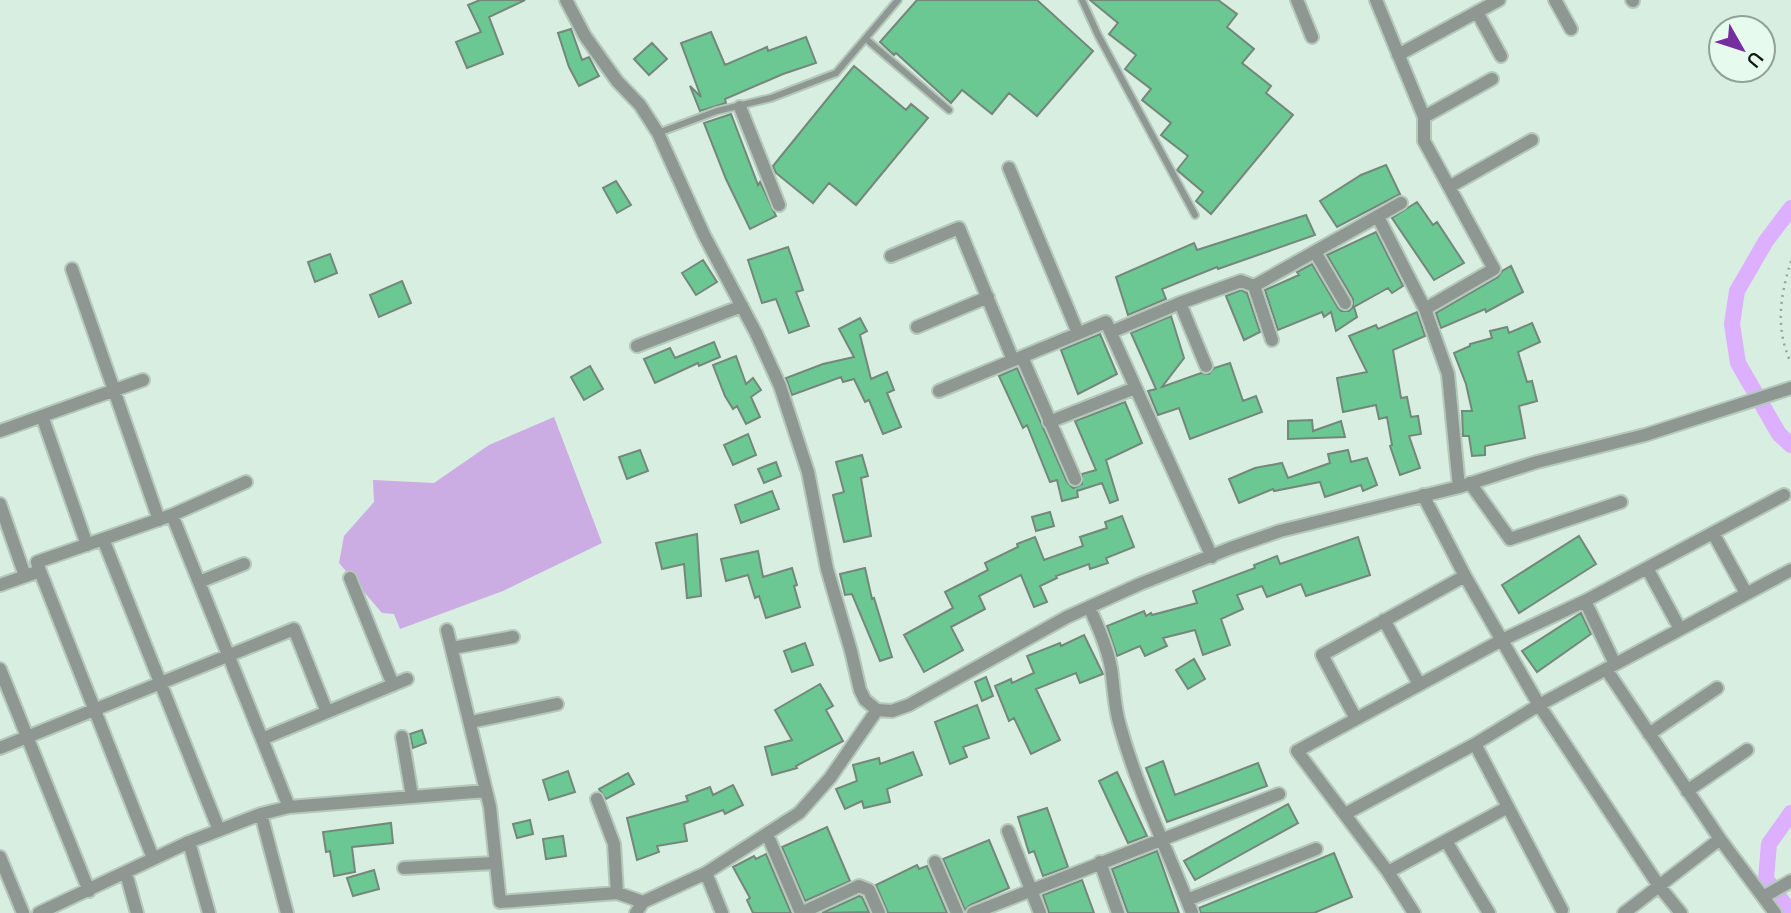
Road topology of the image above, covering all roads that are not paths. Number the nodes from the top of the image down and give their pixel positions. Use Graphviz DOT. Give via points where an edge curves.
graph roads {
  1 [pos="566,0"];
  2 [pos="898,0"];
  3 [pos="1082,0"];
  4 [pos="1297,0"];
  5 [pos="1376,0"];
  6 [pos="1499,0"];
  7 [pos="1555,0"];
  8 [pos="1477,12"];
  9 [pos="1571,29"];
  10 [pos="1312,37"];
  11 [pos="866,39"];
  12 [pos="1398,55"];
  13 [pos="1501,56"];
  14 [pos="1492,79"];
  15 [pos="740,107"];
  16 [pos="949,110"];
  17 [pos="1424,117"];
  18 [pos="658,133"];
  19 [pos="1532,140"];
  20 [pos="1009,168"];
  21 [pos="1449,187"];
  22 [pos="1401,203"];
  23 [pos="779,205"];
  24 [pos="1195,215"];
  25 [pos="1378,217"];
  26 [pos="1315,252"];
  27 [pos="891,256"];
  28 [pos="72,269"];
  29 [pos="1254,286"];
  30 [pos="988,297"];
  31 [pos="1180,303"];
  32 [pos="1345,303"];
  33 [pos="742,306"];
  34 [pos="1425,309"];
  35 [pos="917,327"];
  36 [pos="1111,332"];
  37 [pos="1078,333"];
  38 [pos="1272,340"];
  39 [pos="637,346"];
  40 [pos="1017,359"];
  41 [pos="1206,366"];
  42 [pos="143,380"];
  43 [pos="1135,388"];
  44 [pos="1791,388"];
  45 [pos="115,391"];
  46 [pos="939,391"];
  47 [pos="42,416"];
  48 [pos="1049,422"];
  49 [pos="0,431"];
  50 [pos="1075,479"];
  51 [pos="246,482"];
  52 [pos="1464,485"];
  53 [pos="1423,495"];
  54 [pos="1784,495"];
  55 [pos="1621,502"];
  56 [pos="0,504"];
  57 [pos="165,517"];
  58 [pos="1713,533"];
  59 [pos="103,539"];
  60 [pos="87,545"];
  61 [pos="1212,557"];
  62 [pos="244,564"];
  63 [pos="1647,568"];
  64 [pos="1791,570"];
  65 [pos="40,571"];
  66 [pos="25,576"];
  67 [pos="1465,576"];
  68 [pos="350,578"];
  69 [pos="199,583"];
  70 [pos="0,585"];
  71 [pos="1746,593"];
  72 [pos="1585,601"];
  73 [pos="1089,607"];
  74 [pos="1384,620"];
  75 [pos="1680,629"];
  76 [pos="447,630"];
  77 [pos="513,637"];
  78 [pos="1502,640"];
  79 [pos="452,648"];
  80 [pos="228,656"];
  81 [pos="1611,667"];
  82 [pos="0,669"];
  83 [pos="407,679"];
  84 [pos="160,683"];
  85 [pos="1419,684"];
  86 [pos="393,685"];
  87 [pos="1717,688"];
  88 [pos="557,704"];
  89 [pos="1539,705"];
  90 [pos="94,710"];
  91 [pos="877,710"];
  92 [pos="327,712"];
  93 [pos="1356,719"];
  94 [pos="471,722"];
  95 [pos="1649,734"];
  96 [pos="27,737"];
  97 [pos="401,737"];
  98 [pos="262,739"];
  99 [pos="1475,744"];
  100 [pos="0,748"];
  101 [pos="1747,750"];
  102 [pos="486,791"];
  103 [pos="1687,791"];
  104 [pos="1279,794"];
  105 [pos="412,796"];
  106 [pos="597,799"];
  107 [pos="289,807"];
  108 [pos="1508,807"];
  109 [pos="261,814"];
  110 [pos="1345,814"];
  111 [pos="219,830"];
  112 [pos="1008,831"];
  113 [pos="767,834"];
  114 [pos="1161,839"];
  115 [pos="1720,839"];
  116 [pos="1446,841"];
  117 [pos="189,842"];
  118 [pos="1316,849"];
  119 [pos="0,857"];
  120 [pos="153,858"];
  121 [pos="935,862"];
  122 [pos="1101,862"];
  123 [pos="494,863"];
  124 [pos="404,868"];
  125 [pos="1388,872"];
  126 [pos="126,873"];
  127 [pos="706,873"];
  128 [pos="1787,883"];
  129 [pos="1659,886"];
  130 [pos="89,891"];
  131 [pos="1031,891"];
  132 [pos="617,893"];
  133 [pos="1766,895"];
  134 [pos="1187,900"];
  135 [pos="59,908"];
  136 [pos="640,908"];
  137 [pos="1562,910"];
  138 [pos="23,913"];
  139 [pos="39,913"];
  140 [pos="137,913"];
  141 [pos="209,913"];
  142 [pos="287,913"];
  143 [pos="722,913"];
  144 [pos="801,913"];
  145 [pos="879,913"];
  146 [pos="957,913"];
  147 [pos="973,913"];
  148 [pos="1040,913"];
  149 [pos="1118,913"];
  150 [pos="1192,913"];
  151 [pos="1414,913"];
  152 [pos="1489,913"];
  153 [pos="1624,913"];
  154 [pos="1681,913"];
  155 [pos="1775,913"];
  1 -- 18 [label="street" via="584,36"];
  2 -- 11 [label="lane"];
  3 -- 24 [label="lane"];
  4 -- 10 [label="street"];
  5 -- 12 [label="street"];
  6 -- 8 [label="street"];
  7 -- 9 [label="street"];
  8 -- 12 [label="street"];
  8 -- 13 [label="street"];
  11 -- 15 [label="lane" via="836,73"];
  11 -- 16 [label="lane"];
  12 -- 17 [label="street"];
  14 -- 17 [label="street"];
  15 -- 18 [label="lane"];
  15 -- 23 [label="street"];
  17 -- 21 [label="street" via="1424,141"];
  18 -- 33 [label="street"];
  19 -- 21 [label="street"];
  20 -- 37 [label="street"];
  21 -- 34 [label="street" via="1494,270"];
  22 -- 25 [label="street"];
  25 -- 26 [label="street"];
  25 -- 34 [label="street"];
  26 -- 29 [label="street"];
  26 -- 32 [label="street"];
  27 -- 30 [label="street" via="959,228"];
  28 -- 45 [label="street"];
  29 -- 31 [label="street" via="1241,281"];
  29 -- 38 [label="street"];
  30 -- 35 [label="street"];
  30 -- 40 [label="street"];
  31 -- 36 [label="street"];
  31 -- 41 [label="street"];
  33 -- 39 [label="street"];
  33 -- 91 [label="street" via="788,408 808,472 827,569 860,690"];
  34 -- 52 [label="street" via="1448,374"];
  36 -- 37 [label="street" via="1106,322"];
  36 -- 43 [label="street"];
  37 -- 40 [label="street"];
  40 -- 46 [label="street"];
  40 -- 48 [label="street"];
  42 -- 45 [label="street"];
  43 -- 48 [label="street"];
  43 -- 61 [label="street"];
  44 -- 52 [label="street" via="1645,435"];
  45 -- 47 [label="street"];
  45 -- 57 [label="street"];
  47 -- 49 [label="street"];
  47 -- 60 [label="street"];
  48 -- 50 [label="street"];
  51 -- 57 [label="street"];
  52 -- 53 [label="street"];
  52 -- 55 [label="street" via="1510,539"];
  53 -- 61 [label="street" via="1280,531"];
  53 -- 67 [label="street"];
  54 -- 58 [label="street"];
  56 -- 66 [label="street"];
  57 -- 59 [label="street"];
  57 -- 69 [label="street"];
  58 -- 63 [label="street"];
  58 -- 71 [label="street"];
  59 -- 60 [label="street"];
  59 -- 84 [label="street"];
  60 -- 65 [label="street" via="37,562"];
  61 -- 73 [label="street"];
  62 -- 69 [label="street"];
  63 -- 72 [label="street"];
  63 -- 75 [label="street"];
  64 -- 71 [label="street"];
  65 -- 66 [label="street"];
  65 -- 90 [label="street"];
  66 -- 70 [label="street"];
  67 -- 74 [label="street"];
  67 -- 78 [label="street"];
  68 -- 86 [label="street"];
  69 -- 80 [label="street"];
  71 -- 75 [label="street"];
  72 -- 78 [label="street"];
  72 -- 81 [label="street"];
  73 -- 91 [label="street" via="909,705 892,712"];
  73 -- 114 [label="street" via="1105,644 1119,724"];
  74 -- 85 [label="street"];
  74 -- 93 [label="street" via="1322,655"];
  75 -- 81 [label="street"];
  76 -- 79 [label="street"];
  77 -- 79 [label="street"];
  78 -- 85 [label="street"];
  78 -- 89 [label="street"];
  79 -- 94 [label="street"];
  80 -- 84 [label="street"];
  80 -- 92 [label="street" via="294,629"];
  80 -- 98 [label="street"];
  81 -- 89 [label="street"];
  81 -- 95 [label="street"];
  82 -- 96 [label="street"];
  83 -- 86 [label="street"];
  84 -- 90 [label="street"];
  84 -- 111 [label="street"];
  85 -- 93 [label="street"];
  86 -- 92 [label="street"];
  87 -- 95 [label="street"];
  88 -- 94 [label="street"];
  89 -- 99 [label="street"];
  89 -- 129 [label="street"];
  90 -- 96 [label="street"];
  90 -- 120 [label="street"];
  91 -- 113 [label="street" via="830,778 786,823"];
  92 -- 98 [label="street"];
  93 -- 110 [label="street" via="1297,751"];
  94 -- 102 [label="street"];
  95 -- 103 [label="street"];
  96 -- 100 [label="street"];
  96 -- 130 [label="street"];
  97 -- 105 [label="street"];
  98 -- 107 [label="street"];
  99 -- 108 [label="street"];
  99 -- 110 [label="street"];
  101 -- 103 [label="street"];
  102 -- 105 [label="street"];
  102 -- 123 [label="street"];
  103 -- 115 [label="street"];
  104 -- 114 [label="street"];
  105 -- 107 [label="street"];
  106 -- 132 [label="street" via="614,844"];
  107 -- 109 [label="street"];
  108 -- 116 [label="street"];
  108 -- 137 [label="street"];
  109 -- 111 [label="street"];
  109 -- 142 [label="street"];
  110 -- 125 [label="street"];
  111 -- 117 [label="street"];
  112 -- 131 [label="street"];
  113 -- 127 [label="street"];
  113 -- 144 [label="street"];
  114 -- 122 [label="street"];
  114 -- 134 [label="street"];
  115 -- 129 [label="street"];
  115 -- 133 [label="street"];
  116 -- 125 [label="street"];
  116 -- 152 [label="street"];
  117 -- 120 [label="street"];
  117 -- 141 [label="street"];
  118 -- 134 [label="street"];
  119 -- 138 [label="street"];
  120 -- 126 [label="street"];
  121 -- 146 [label="street"];
  122 -- 131 [label="street"];
  122 -- 149 [label="street"];
  123 -- 124 [label="street"];
  123 -- 132 [label="street" via="500,902"];
  125 -- 151 [label="street"];
  126 -- 130 [label="street"];
  126 -- 140 [label="street"];
  127 -- 136 [label="street"];
  127 -- 143 [label="street"];
  128 -- 133 [label="street"];
  129 -- 153 [label="street"];
  129 -- 154 [label="street"];
  130 -- 135 [label="street"];
  131 -- 147 [label="street"];
  131 -- 148 [label="street"];
  132 -- 136 [label="street"];
  133 -- 155 [label="street"];
  134 -- 150 [label="street"];
  135 -- 139 [label="street"];
  144 -- 145 [label="street" via="859,886 869,890"];
}
